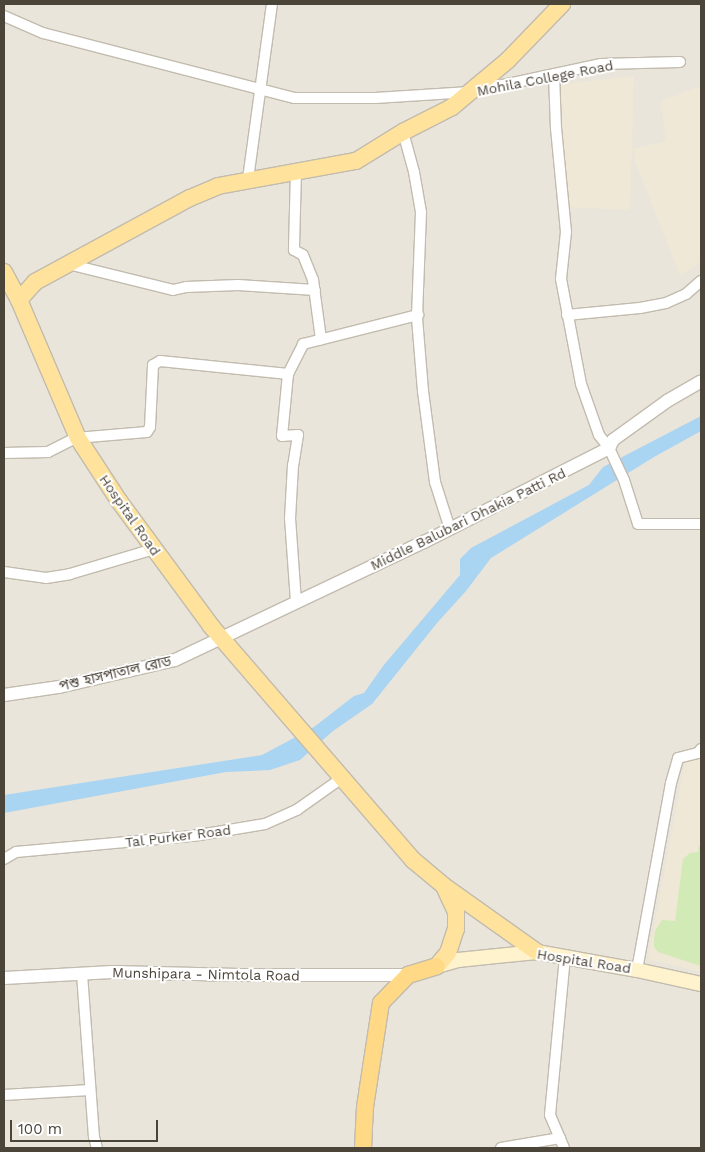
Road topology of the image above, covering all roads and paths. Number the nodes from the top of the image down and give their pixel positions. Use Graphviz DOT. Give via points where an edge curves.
graph roads {
  1 [pos="272,4"];
  2 [pos="562,4"];
  3 [pos="4,16"];
  4 [pos="680,62"];
  5 [pos="554,74"];
  6 [pos="260,90"];
  7 [pos="470,92"];
  8 [pos="403,132"];
  9 [pos="296,171"];
  10 [pos="248,179"];
  11 [pos="68,264"];
  12 [pos="4,267"];
  13 [pos="4,272"];
  14 [pos="701,280"];
  15 [pos="315,290"];
  16 [pos="19,300"];
  17 [pos="418,315"];
  18 [pos="567,316"];
  19 [pos="321,339"];
  20 [pos="288,374"];
  21 [pos="701,381"];
  22 [pos="78,438"];
  23 [pos="609,448"];
  24 [pos="4,453"];
  25 [pos="701,524"];
  26 [pos="450,529"];
  27 [pos="154,549"];
  28 [pos="4,572"];
  29 [pos="296,602"];
  30 [pos="221,637"];
  31 [pos="4,695"];
  32 [pos="701,749"];
  33 [pos="342,778"];
  34 [pos="4,859"];
  35 [pos="444,886"];
  36 [pos="537,952"];
  37 [pos="565,957"];
  38 [pos="437,966"];
  39 [pos="637,970"];
  40 [pos="82,974"];
  41 [pos="408,975"];
  42 [pos="4,978"];
  43 [pos="701,984"];
  44 [pos="90,1090"];
  45 [pos="4,1095"];
  46 [pos="560,1138"];
  47 [pos="97,1148"];
  48 [pos="363,1148"];
  49 [pos="501,1148"];
  50 [pos="564,1148"];
  1 -- 6 [label="street"];
  2 -- 7 [label="main road" via="508,60"];
  3 -- 6 [label="street, Mohila College Road" via="43,32"];
  4 -- 5 [label="street, Mohila College Road" via="601,64"];
  5 -- 7 [label="street, Mohila College Road"];
  5 -- 18 [label="street" via="566,232 562,280"];
  6 -- 7 [label="street, Mohila College Road" via="295,98 375,98"];
  6 -- 10 [label="street"];
  7 -- 8 [label="main road" via="452,107"];
  8 -- 9 [label="main road" via="356,161"];
  8 -- 17 [label="street" via="421,212"];
  9 -- 10 [label="main road"];
  9 -- 15 [label="street" via="294,250 303,255"];
  10 -- 11 [label="main road" via="218,186 190,198"];
  11 -- 15 [label="street" via="173,290 238,285"];
  11 -- 16 [label="main road" via="36,282"];
  12 -- 16 [label="street"];
  13 -- 16 [label="main road, Hospital Road"];
  14 -- 18 [label="street" via="686,294 666,303"];
  15 -- 19 [label="street"];
  16 -- 22 [label="main road, Hospital Road"];
  17 -- 19 [label="street"];
  17 -- 26 [label="street" via="423,390 435,482"];
  18 -- 23 [label="street" via="580,384 599,435"];
  19 -- 20 [label="street" via="303,344"];
  20 -- 22 [label="street" via="160,360 153,365 150,427 147,432"];
  20 -- 29 [label="street" via="282,436 298,436 290,518"];
  21 -- 23 [label="street, Middle Balubari Dhakia Patti Rd" via="614,440"];
  22 -- 24 [label="street" via="48,452"];
  22 -- 27 [label="main road, Hospital Road" via="118,501"];
  23 -- 25 [label="street" via="624,480 638,524"];
  23 -- 26 [label="street, Middle Balubari Dhakia Patti Rd"];
  26 -- 29 [label="street, Middle Balubari Dhakia Patti Rd"];
  27 -- 28 [label="street" via="46,578"];
  27 -- 30 [label="main road, Hospital Road"];
  29 -- 30 [label="street, Middle Balubari Dhakia Patti Rd"];
  30 -- 31 [label="street, পশু হাসপাতাল রোড" via="175,660"];
  30 -- 33 [label="main road, Hospital Road"];
  32 -- 39 [label="street" via="698,753 678,758"];
  33 -- 34 [label="street, Tal Purker Road" via="298,809 265,824 193,836 16,852"];
  33 -- 35 [label="main road, Hospital Road" via="413,860"];
  35 -- 36 [label="main road, Hospital Road"];
  35 -- 38 [label="main road" via="456,912 456,929 448,953"];
  36 -- 37 [label="main road, Hospital Road"];
  36 -- 38 [label="main road, Hospital Road" via="458,960"];
  37 -- 39 [label="main road, Hospital Road"];
  37 -- 46 [label="street" via="550,1115"];
  38 -- 41 [label="highway"];
  39 -- 43 [label="main road, Hospital Road"];
  40 -- 41 [label="street, Munshipara - Nimtola Road"];
  40 -- 42 [label="street, Munshipara - Nimtola Road"];
  40 -- 44 [label="street"];
  41 -- 48 [label="highway" via="381,1003 365,1107"];
  44 -- 45 [label="street"];
  44 -- 47 [label="street"];
  46 -- 49 [label="street"];
  46 -- 50 [label="street"];
}
